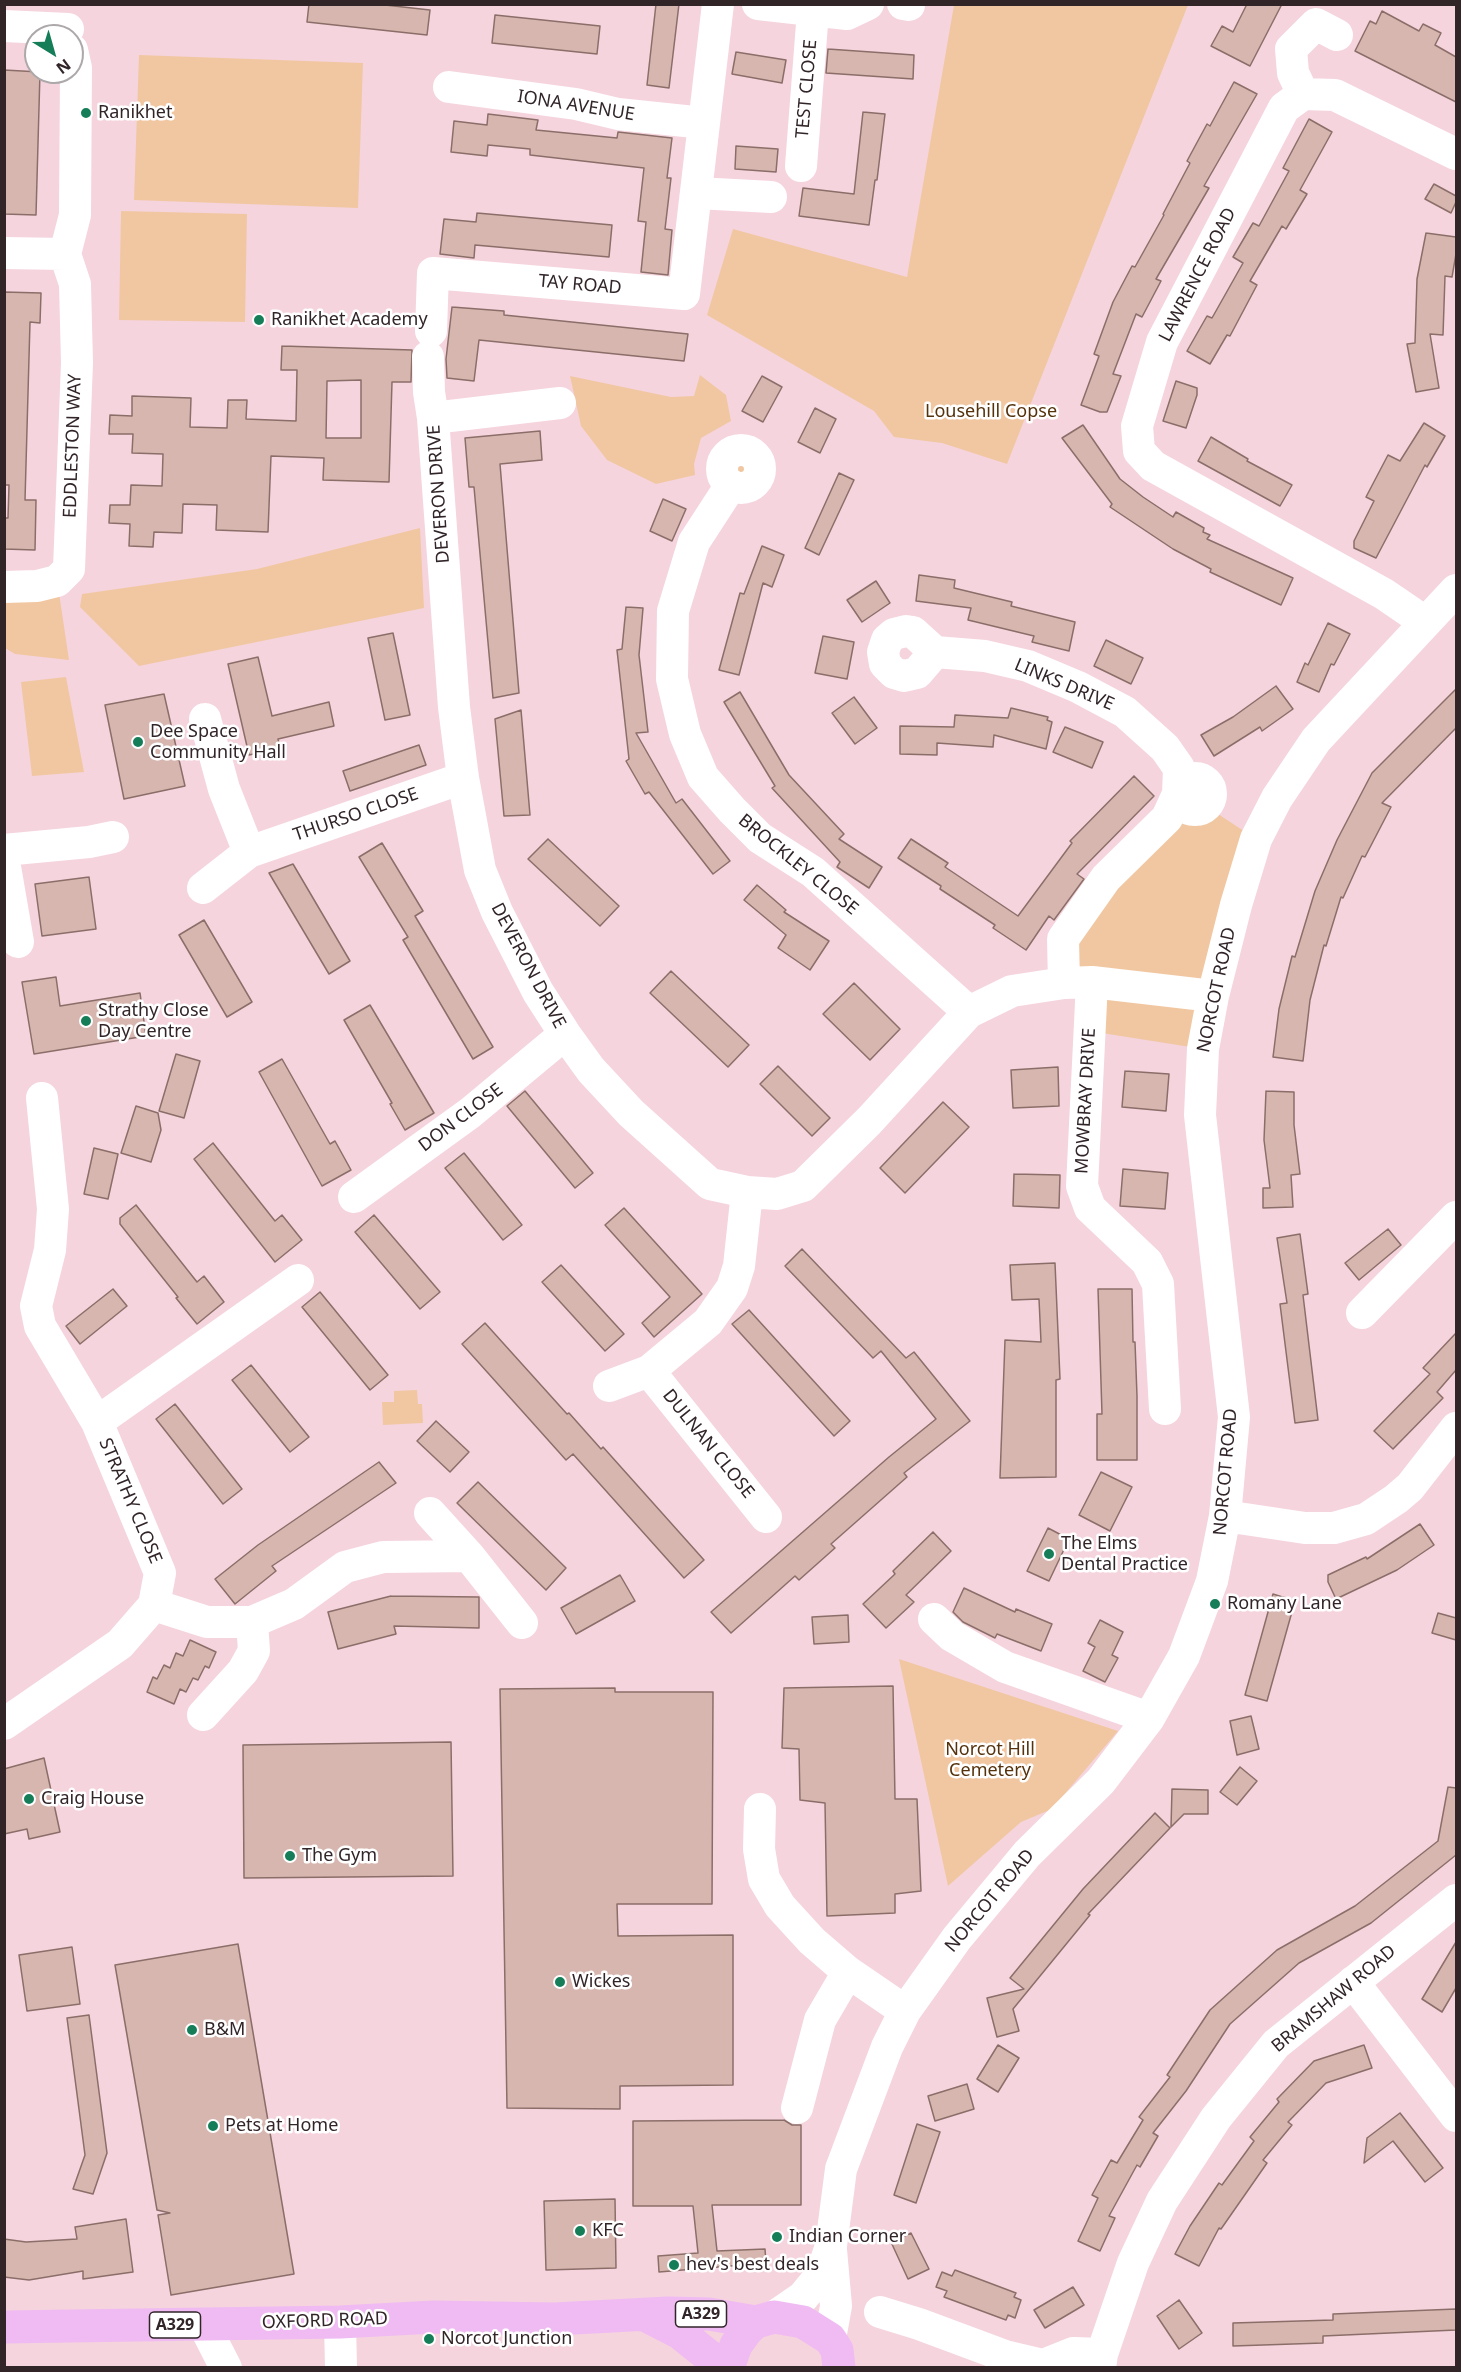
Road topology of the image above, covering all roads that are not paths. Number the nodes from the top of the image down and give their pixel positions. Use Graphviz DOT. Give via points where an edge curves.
graph roads {
  1 [pos="718,4"];
  2 [pos="758,4"];
  3 [pos="868,4"];
  4 [pos="903,4"];
  5 [pos="766,5"];
  6 [pos="909,5"];
  7 [pos="813,11"];
  8 [pos="4,26"];
  9 [pos="24,27"];
  10 [pos="1337,35"];
  11 [pos="76,84"];
  12 [pos="449,87"];
  13 [pos="1303,94"];
  14 [pos="704,123"];
  15 [pos="1456,154"];
  16 [pos="801,166"];
  17 [pos="697,193"];
  18 [pos="771,197"];
  19 [pos="4,253"];
  20 [pos="65,254"];
  21 [pos="430,344"];
  22 [pos="560,403"];
  23 [pos="433,418"];
  24 [pos="731,485"];
  25 [pos="4,587"];
  26 [pos="1456,590"];
  27 [pos="1425,622"];
  28 [pos="935,652"];
  29 [pos="205,719"];
  30 [pos="463,778"];
  31 [pos="113,837"];
  32 [pos="4,850"];
  33 [pos="249,852"];
  34 [pos="4,861"];
  35 [pos="203,888"];
  36 [pos="18,942"];
  37 [pos="1078,982"];
  38 [pos="1213,996"];
  39 [pos="962,1019"];
  40 [pos="565,1034"];
  41 [pos="42,1098"];
  42 [pos="747,1192"];
  43 [pos="354,1197"];
  44 [pos="1456,1217"];
  45 [pos="298,1280"];
  46 [pos="1362,1313"];
  47 [pos="649,1371"];
  48 [pos="609,1386"];
  49 [pos="1165,1409"];
  50 [pos="97,1422"];
  51 [pos="1456,1428"];
  52 [pos="430,1513"];
  53 [pos="1225,1516"];
  54 [pos="766,1517"];
  55 [pos="469,1556"];
  56 [pos="154,1605"];
  57 [pos="252,1622"];
  58 [pos="522,1623"];
  59 [pos="942,1638"];
  60 [pos="203,1715"];
  61 [pos="1149,1718"];
  62 [pos="4,1724"];
  63 [pos="760,1809"];
  64 [pos="1456,1900"];
  65 [pos="848,1972"];
  66 [pos="1353,1982"];
  67 [pos="905,2011"];
  68 [pos="797,2108"];
  69 [pos="1456,2116"];
  70 [pos="831,2246"];
  71 [pos="880,2312"];
  72 [pos="645,2315"];
  73 [pos="765,2319"];
  74 [pos="340,2322"];
  75 [pos="204,2325"];
  76 [pos="4,2327"];
  77 [pos="835,2352"];
  78 [pos="1101,2361"];
  79 [pos="226,2367"];
  80 [pos="341,2367"];
  81 [pos="719,2367"];
  82 [pos="728,2367"];
  83 [pos="865,2367"];
  1 -- 14 [label="street, TAY ROAD"];
  2 -- 5 [label="street"];
  3 -- 7 [label="street" via="847,14"];
  4 -- 6 [label="street"];
  5 -- 7 [label="street"];
  7 -- 16 [label="street, TEST CLOSE"];
  8 -- 9 [label="street"];
  10 -- 13 [label="street" via="1317,24 1291,49 1293,73"];
  11 -- 20 [label="street" via="75,214"];
  12 -- 14 [label="street, IONA AVENUE" via="576,104 618,114"];
  13 -- 15 [label="street" via="1335,95"];
  13 -- 27 [label="street, LAWRENCE ROAD" via="1284,108 1162,342 1137,426 1139,451 1153,466 1384,594"];
  14 -- 17 [label="street, TAY ROAD"];
  17 -- 18 [label="street"];
  17 -- 21 [label="street, TAY ROAD" via="684,294 433,273"];
  19 -- 20 [label="street"];
  20 -- 25 [label="street, EDDLESTON WAY" via="75,284 77,363 69,569 57,581"];
  21 -- 23 [label="street, DEVERON DRIVE"];
  22 -- 23 [label="street"];
  23 -- 30 [label="street, DEVERON DRIVE" via="454,707"];
  24 -- 39 [label="street, BROCKLEY CLOSE" via="694,542 673,611 672,679 685,734 703,777 760,838 813,872"];
  26 -- 27 [label="street, NORCOT ROAD"];
  27 -- 38 [label="street, NORCOT ROAD" via="1316,740 1277,798 1256,839"];
  28 -- 37 [label="street, LINKS DRIVE" via="985,656 1028,666 1078,687 1125,712 1165,748 1179,768 1178,794 1167,818 1106,878 1063,939"];
  29 -- 33 [label="street" via="224,789"];
  30 -- 33 [label="street, THURSO CLOSE"];
  30 -- 40 [label="street, DEVERON DRIVE" via="480,870 496,912"];
  31 -- 32 [label="street"];
  33 -- 35 [label="street, THURSO CLOSE"];
  34 -- 36 [label="street"];
  37 -- 38 [label="street"];
  37 -- 39 [label="street" via="1012,991"];
  37 -- 49 [label="street, MOWBRAY DRIVE" via="1082,1186 1090,1208 1146,1262 1158,1284"];
  38 -- 53 [label="street, NORCOT ROAD" via="1203,1049 1200,1115 1234,1417"];
  39 -- 42 [label="street, DEVERON DRIVE" via="802,1186 777,1194"];
  40 -- 42 [label="street, DEVERON DRIVE" via="603,1084 687,1166 710,1184"];
  40 -- 43 [label="street, DON CLOSE" via="470,1113"];
  41 -- 50 [label="street, STRATHY CLOSE" via="53,1209 50,1250 36,1306 40,1326"];
  42 -- 47 [label="street, DULNAN CLOSE" via="739,1266 732,1288 708,1322"];
  44 -- 46 [label="street"];
  45 -- 50 [label="street, STRATHY CLOSE"];
  47 -- 48 [label="street, DULNAN CLOSE"];
  47 -- 54 [label="street, DULNAN CLOSE"];
  50 -- 56 [label="street, STRATHY CLOSE" via="160,1573"];
  51 -- 53 [label="street" via="1410,1487 1366,1518 1334,1528 1305,1528"];
  52 -- 55 [label="street"];
  53 -- 61 [label="street, NORCOT ROAD" via="1212,1581 1185,1656"];
  55 -- 57 [label="street" via="383,1557 345,1567 294,1604"];
  55 -- 58 [label="street"];
  56 -- 57 [label="street" via="207,1622"];
  56 -- 62 [label="street" via="120,1644"];
  57 -- 60 [label="street" via="254,1651 243,1671"];
  59 -- 61 [label="street" via="1005,1668"];
  61 -- 67 [label="street, NORCOT ROAD" via="1101,1781 1027,1854 957,1938"];
  63 -- 65 [label="street" via="759,1849 764,1879 780,1906"];
  64 -- 66 [label="street, BRAMSHAW ROAD"];
  65 -- 67 [label="street"];
  65 -- 68 [label="street" via="820,2020"];
  66 -- 69 [label="street"];
  66 -- 78 [label="street, BRAMSHAW ROAD" via="1276,2044 1216,2118 1162,2201 1137,2253"];
  67 -- 70 [label="street, NORCOT ROAD" via="887,2047 841,2169"];
  70 -- 73 [label="street, NORCOT ROAD" via="821,2275 803,2297"];
  70 -- 77 [label="street, NORCOT ROAD" via="837,2306"];
  71 -- 78 [label="street" via="1005,2356 1043,2365 1073,2353"];
  72 -- 73 [label="main road, OXFORD ROAD / A329" via="709,2314"];
  72 -- 74 [label="main road, OXFORD ROAD / A329"];
  72 -- 81 [label="main road, OXFORD ROAD / A329" via="680,2333"];
  73 -- 77 [label="main road, OXFORD ROAD" via="803,2322"];
  73 -- 82 [label="main road" via="747,2330"];
  74 -- 75 [label="main road, OXFORD ROAD / A329"];
  74 -- 80 [label="street"];
  75 -- 76 [label="main road, OXFORD ROAD / A329"];
  75 -- 79 [label="street"];
  77 -- 83 [label="main road"];
}
